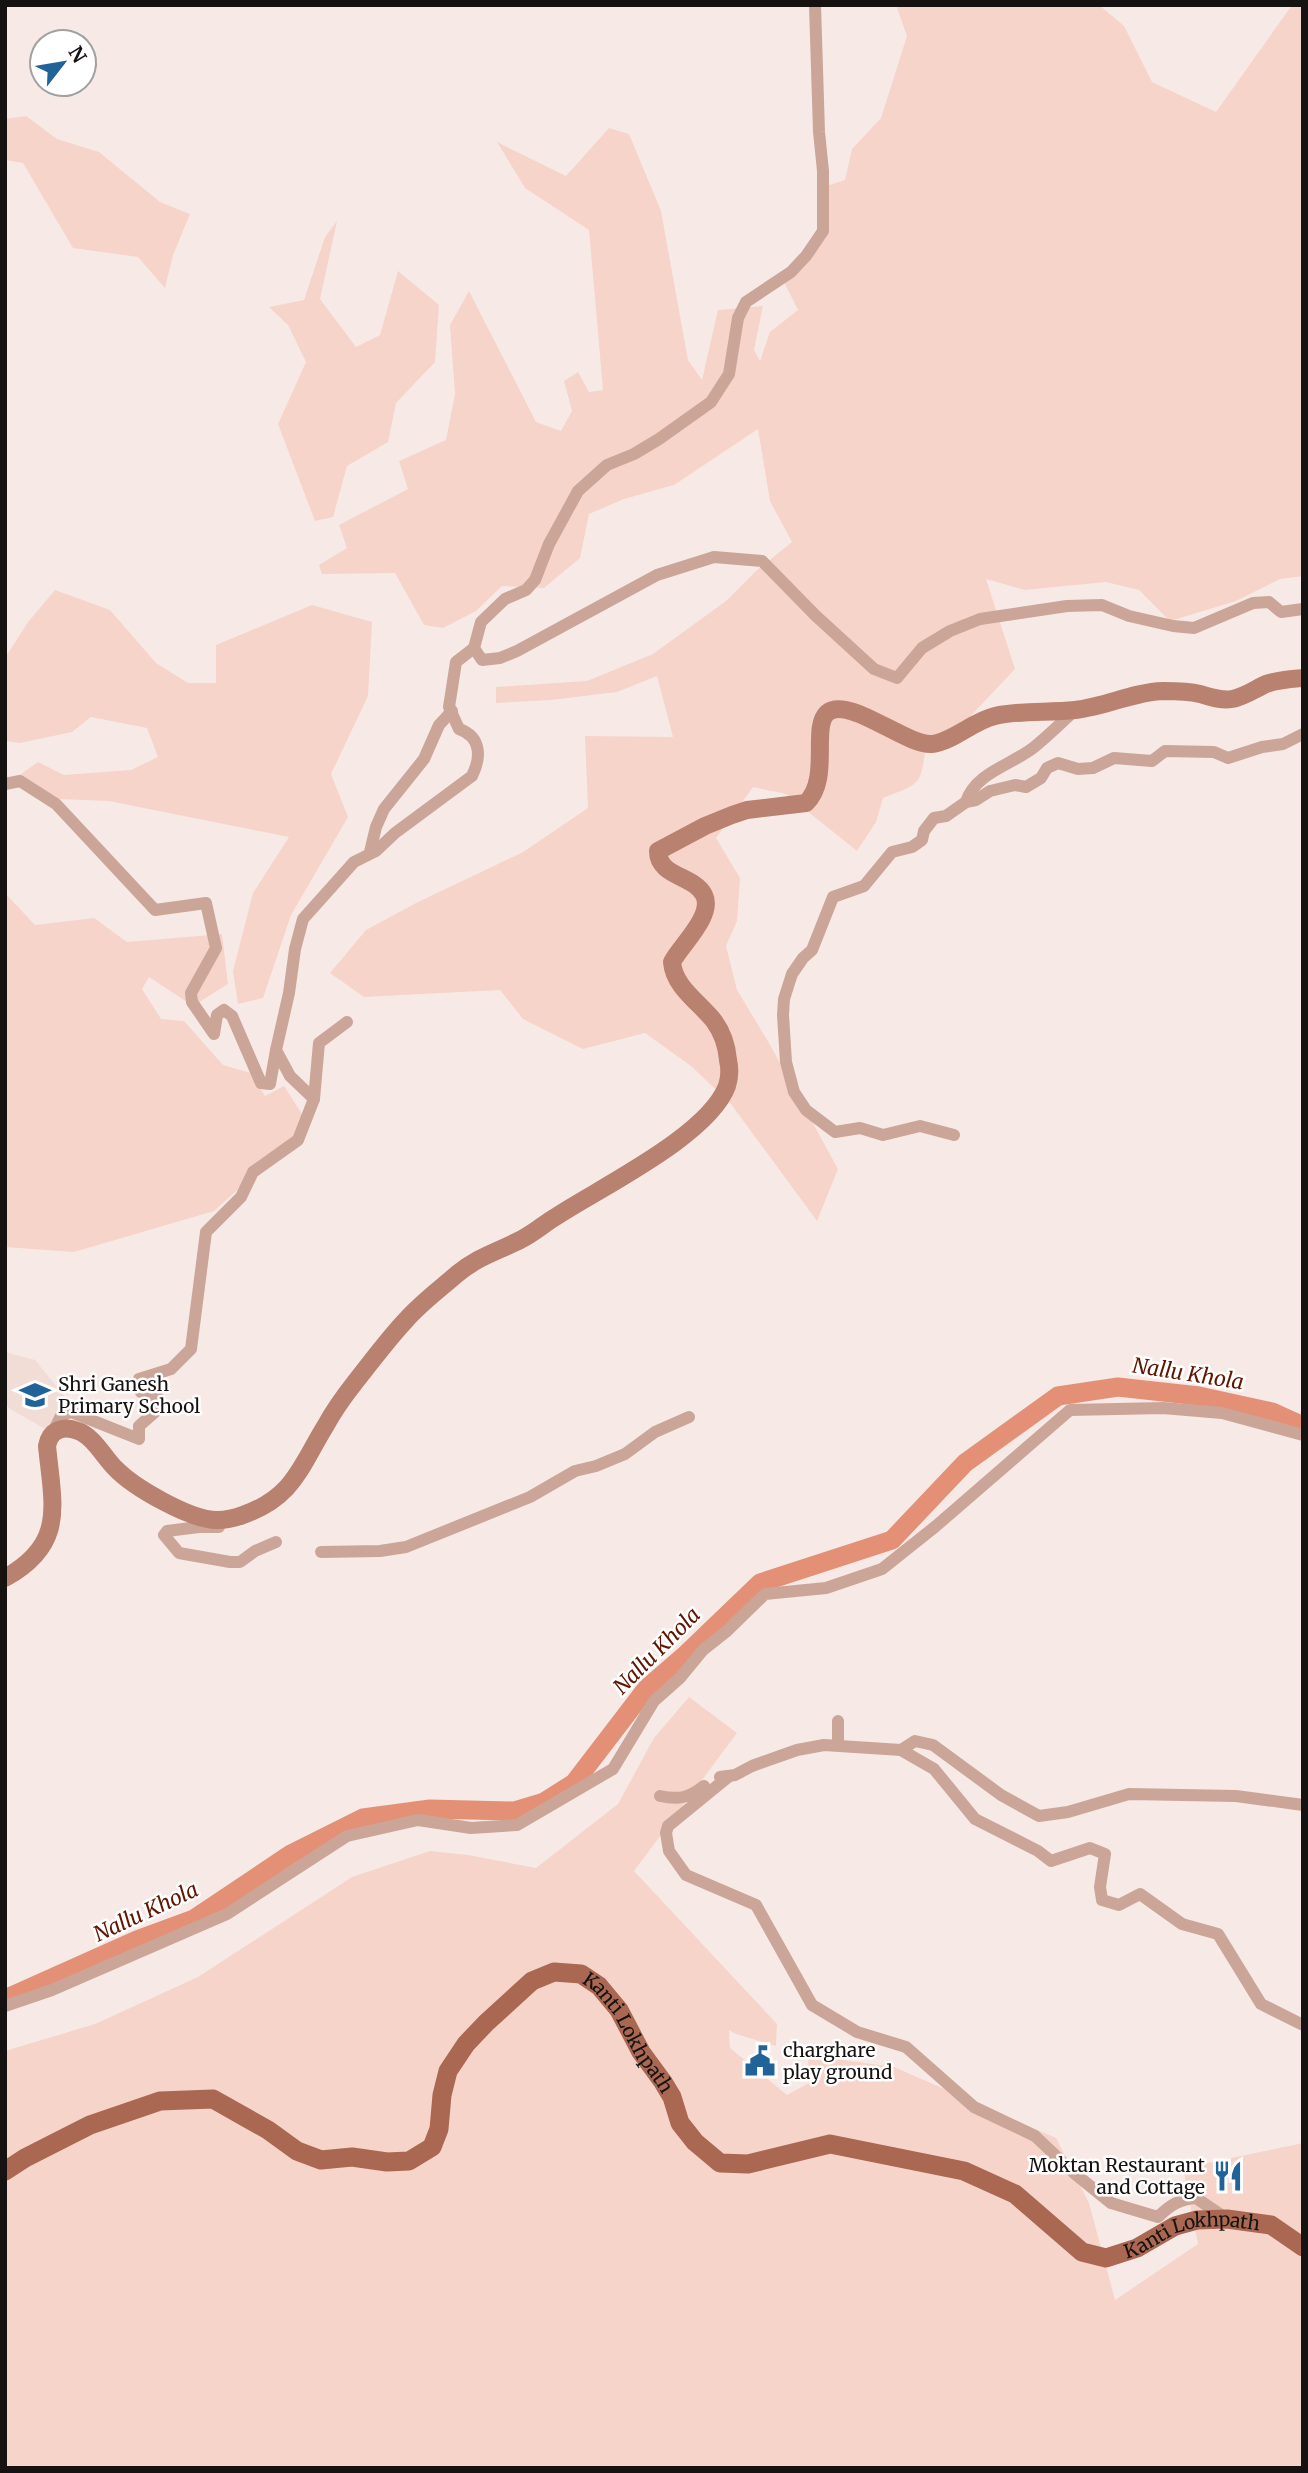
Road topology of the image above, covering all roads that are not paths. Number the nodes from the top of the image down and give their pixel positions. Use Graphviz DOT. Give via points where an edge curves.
graph roads {
  1 [pos="815,5"];
  2 [pos="1303,610"];
  3 [pos="474,648"];
  4 [pos="1303,678"];
  5 [pos="1075,710"];
  6 [pos="452,711"];
  7 [pos="1303,734"];
  8 [pos="5,783"];
  9 [pos="965,802"];
  10 [pos="370,852"];
  11 [pos="347,1022"];
  12 [pos="276,1050"];
  13 [pos="314,1099"];
  14 [pos="954,1135"];
  15 [pos="689,1417"];
  16 [pos="53,1432"];
  17 [pos="1303,1435"];
  18 [pos="238,1517"];
  19 [pos="276,1542"];
  20 [pos="321,1552"];
  21 [pos="5,1578"];
  22 [pos="838,1721"];
  23 [pos="838,1745"];
  24 [pos="901,1750"];
  25 [pos="728,1777"];
  26 [pos="660,1796"];
  27 [pos="1303,1805"];
  28 [pos="5,2006"];
  29 [pos="1303,2025"];
  30 [pos="5,2171"];
  31 [pos="1227,2219"];
  32 [pos="1303,2246"];
  1 -- 3 [label="street" via="823,232 791,272 746,302 738,318 729,374 710,402 659,439 607,464 578,491 535,580 481,622"];
  2 -- 3 [label="street" via="1281,612 1269,603 1253,603 1194,628 1129,616 1102,605 980,619 922,648 897,678 874,669 762,561 715,556 657,575 500,658 482,660"];
  3 -- 6 [label="street" via="456,663"];
  4 -- 5 [label="main road" via="1268,683 1232,699 1162,691"];
  5 -- 9 [label="street" via="1032,749 976,784"];
  5 -- 18 [label="main road" via="996,716 931,744 855,713 829,711 821,731 817,786 806,803 740,812 658,851 661,863 696,886 707,905 705,916 672,962 677,980 715,1022 722,1037 730,1073 719,1101 649,1160 524,1238 481,1257 433,1295 407,1318 355,1382 284,1492"];
  6 -- 10 [label="street" via="439,724 424,759 383,810"];
  6 -- 10 [label="street" via="460,729 468,732 478,747 472,776"];
  7 -- 9 [label="street" via="1228,758 1214,752 1165,751 1152,761 1114,758 1078,769 1058,764 1026,787 1003,787"];
  8 -- 12 [label="street" via="20,781 56,804 155,909 206,903 216,948 191,993 192,1002 214,1034 217,1015 224,1010 232,1016 261,1083 270,1084"];
  9 -- 14 [label="street" via="947,816 934,818 922,840 912,847 892,852 864,886 833,897 812,950 792,974 784,999 786,1062 794,1093 806,1110 835,1132 860,1128 883,1135 920,1126"];
  10 -- 12 [label="street" via="345,870 303,919"];
  11 -- 13 [label="street" via="319,1043"];
  12 -- 13 [label="street" via="290,1076"];
  13 -- 16 [label="street" via="298,1140 253,1171 241,1197 206,1232 191,1349 170,1369 139,1379 141,1392 158,1398 155,1412 139,1426 139,1439 71,1412 61,1416"];
  15 -- 20 [label="street" via="655,1432 625,1454 575,1471 530,1497 407,1548"];
  16 -- 18 [label="main road" via="80,1431 136,1485 196,1516"];
  16 -- 21 [label="main road" via="47,1446 52,1525 41,1548"];
  17 -- 28 [label="street" via="1189,1409 1070,1410 882,1569 826,1588 765,1594 654,1701 613,1769 517,1825 471,1829 418,1821 347,1836 227,1914"];
  18 -- 19 [label="street" via="219,1528 167,1531 164,1535 179,1553 230,1562 240,1562"];
  22 -- 23 [label="street"];
  23 -- 24 [label="street"];
  23 -- 25 [label="street" via="797,1750"];
  24 -- 27 [label="street" via="915,1741 933,1745 1001,1796 1040,1816 1129,1794 1236,1796"];
  24 -- 29 [label="street" via="934,1769 975,1819 1051,1861 1090,1848 1105,1854 1101,1900 1119,1905 1140,1894 1182,1924 1218,1934 1261,2004"];
  25 -- 26 [label="street" via="711,1780 682,1799"];
  25 -- 31 [label="street" via="668,1826 669,1851 686,1875 756,1905 812,2005 857,2032 906,2047 974,2108 1035,2136 1111,2203 1158,2217 1182,2199 1196,2198"];
  30 -- 31 [label="main road, Kanti Lokhpath" via="90,2125 160,2101 213,2099 321,2160 409,2161 432,2147 448,2071 466,2044 533,1981 554,1972 581,1974 599,1986 668,2089 680,2123 720,2163 748,2164 830,2144 964,2171 1015,2194 1082,2252 1106,2258 1137,2248 1175,2226"];
  31 -- 32 [label="main road, Kanti Lokhpath" via="1271,2225"];
}
